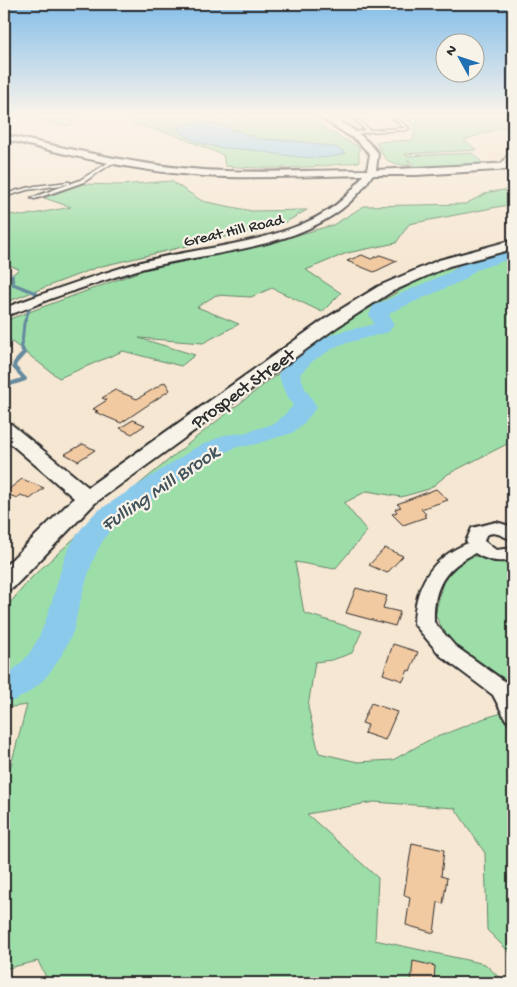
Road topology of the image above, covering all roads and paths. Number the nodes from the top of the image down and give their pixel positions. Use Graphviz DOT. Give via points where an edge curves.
graph roads {
  1 [pos="112,162"];
  2 [pos="129,162"];
  3 [pos="373,162"];
  4 [pos="504,162"];
  5 [pos="513,166"];
  6 [pos="500,167"];
  7 [pos="372,171"];
  8 [pos="82,181"];
  9 [pos="4,196"];
  10 [pos="33,198"];
  11 [pos="513,244"];
  12 [pos="4,312"];
  13 [pos="4,428"];
  14 [pos="87,498"];
  15 [pos="513,534"];
  16 [pos="478,546"];
  17 [pos="513,554"];
  18 [pos="4,582"];
  19 [pos="513,714"];
  1 -- 8 [label="lane"];
  2 -- 7 [label="street" via="225,174"];
  3 -- 7 [label="street"];
  4 -- 6 [label="lane"];
  5 -- 6 [label="street"];
  6 -- 7 [label="street"];
  7 -- 12 [label="street, Great Hill Road" via="352,198 332,213 303,227 152,263"];
  8 -- 9 [label="lane" via="34,186"];
  8 -- 10 [label="lane"];
  11 -- 14 [label="main road, Prospect Street" via="444,263 385,290 331,323"];
  13 -- 14 [label="main road"];
  14 -- 18 [label="main road, Prospect Street"];
  15 -- 16 [label="street" via="496,527 482,529 476,536"];
  16 -- 17 [label="street" via="496,556"];
  16 -- 19 [label="street" via="463,551 437,573 425,599 424,624 448,650 500,689"];
}
